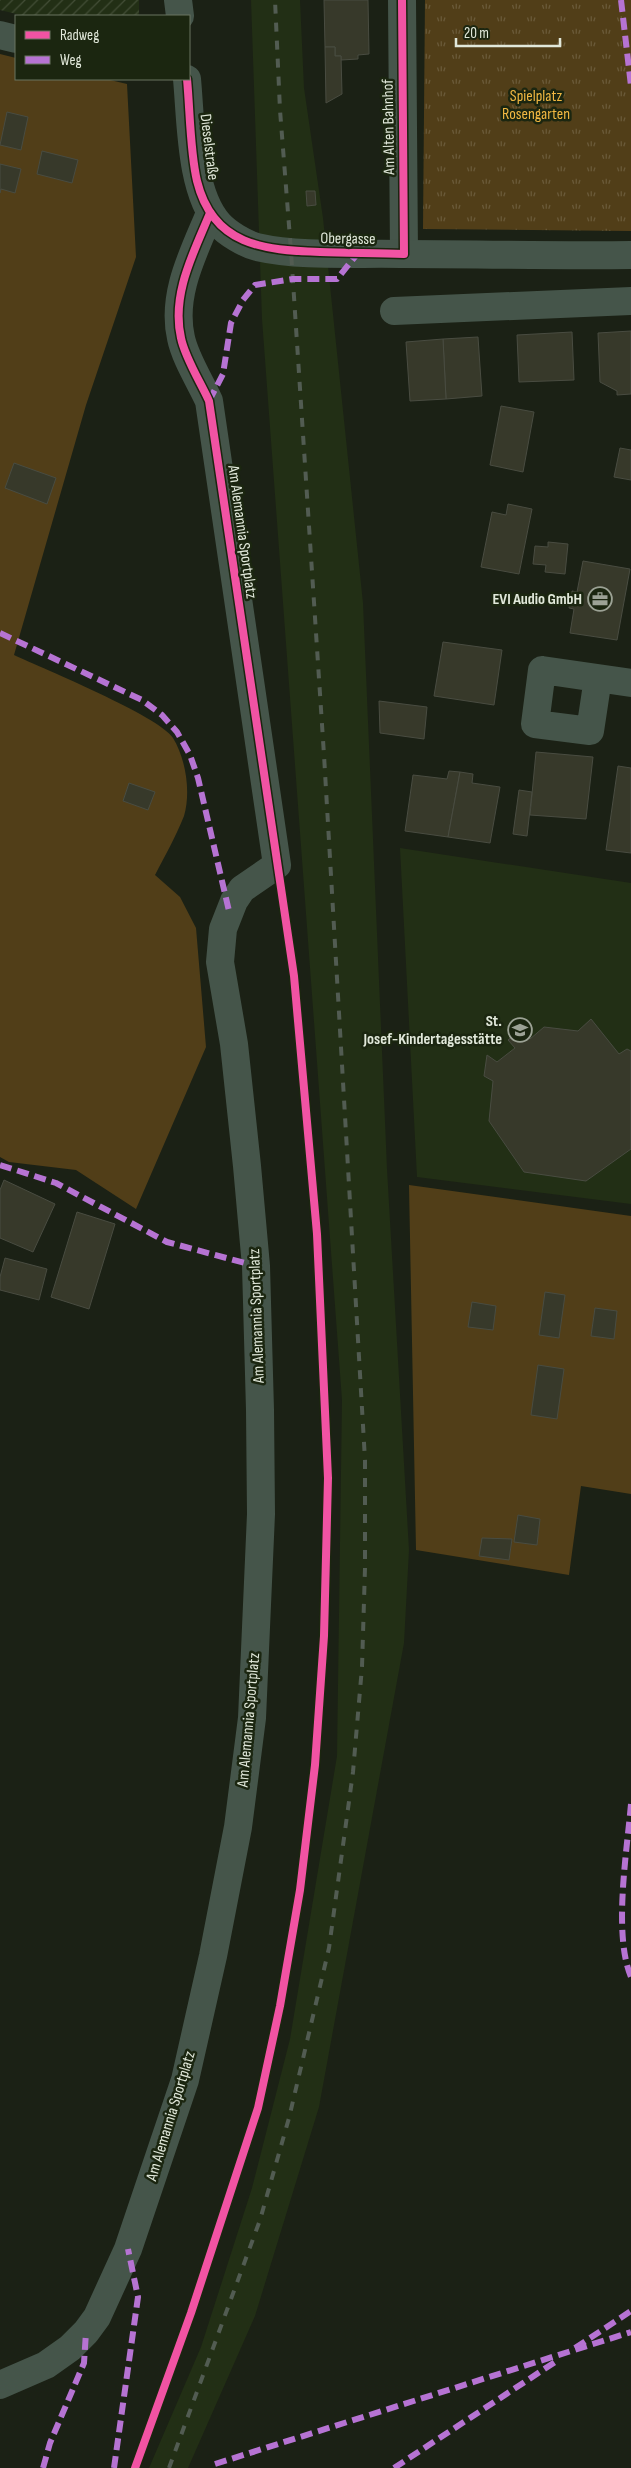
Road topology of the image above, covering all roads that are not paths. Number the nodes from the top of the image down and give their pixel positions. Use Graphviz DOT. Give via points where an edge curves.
graph roads {
  1 [pos="178,0"];
  2 [pos="402,0"];
  3 [pos="180,15"];
  4 [pos="0,35"];
  5 [pos="15,39"];
  6 [pos="182,80"];
  7 [pos="210,213"];
  8 [pos="292,251"];
  9 [pos="404,254"];
  10 [pos="631,255"];
  11 [pos="631,301"];
  12 [pos="394,311"];
  13 [pos="598,678"];
  14 [pos="631,683"];
  15 [pos="0,2385"];
  1 -- 3 [label="street"];
  2 -- 9 [label="street, Am Alten Bahnhof"];
  4 -- 5 [label="street"];
  6 -- 7 [label="street, Dieselstraße" via="197,181"];
  7 -- 8 [label="street, Dieselstraße" via="220,225 246,242"];
  7 -- 15 [label="street, Am Alemannia Sportplatz" via="186,271 178,302 181,338 209,401 277,865 242,889 234,901 223,929 220,962 234,1044 256,1266 261,1514 252,1718 238,1827 185,2080 128,2249 86,2332 46,2365"];
  8 -- 9 [label="street, Obergasse"];
  9 -- 10 [label="street, Obergasse"];
  11 -- 12 [label="street"];
  13 -- 14 [label="street"];
}
